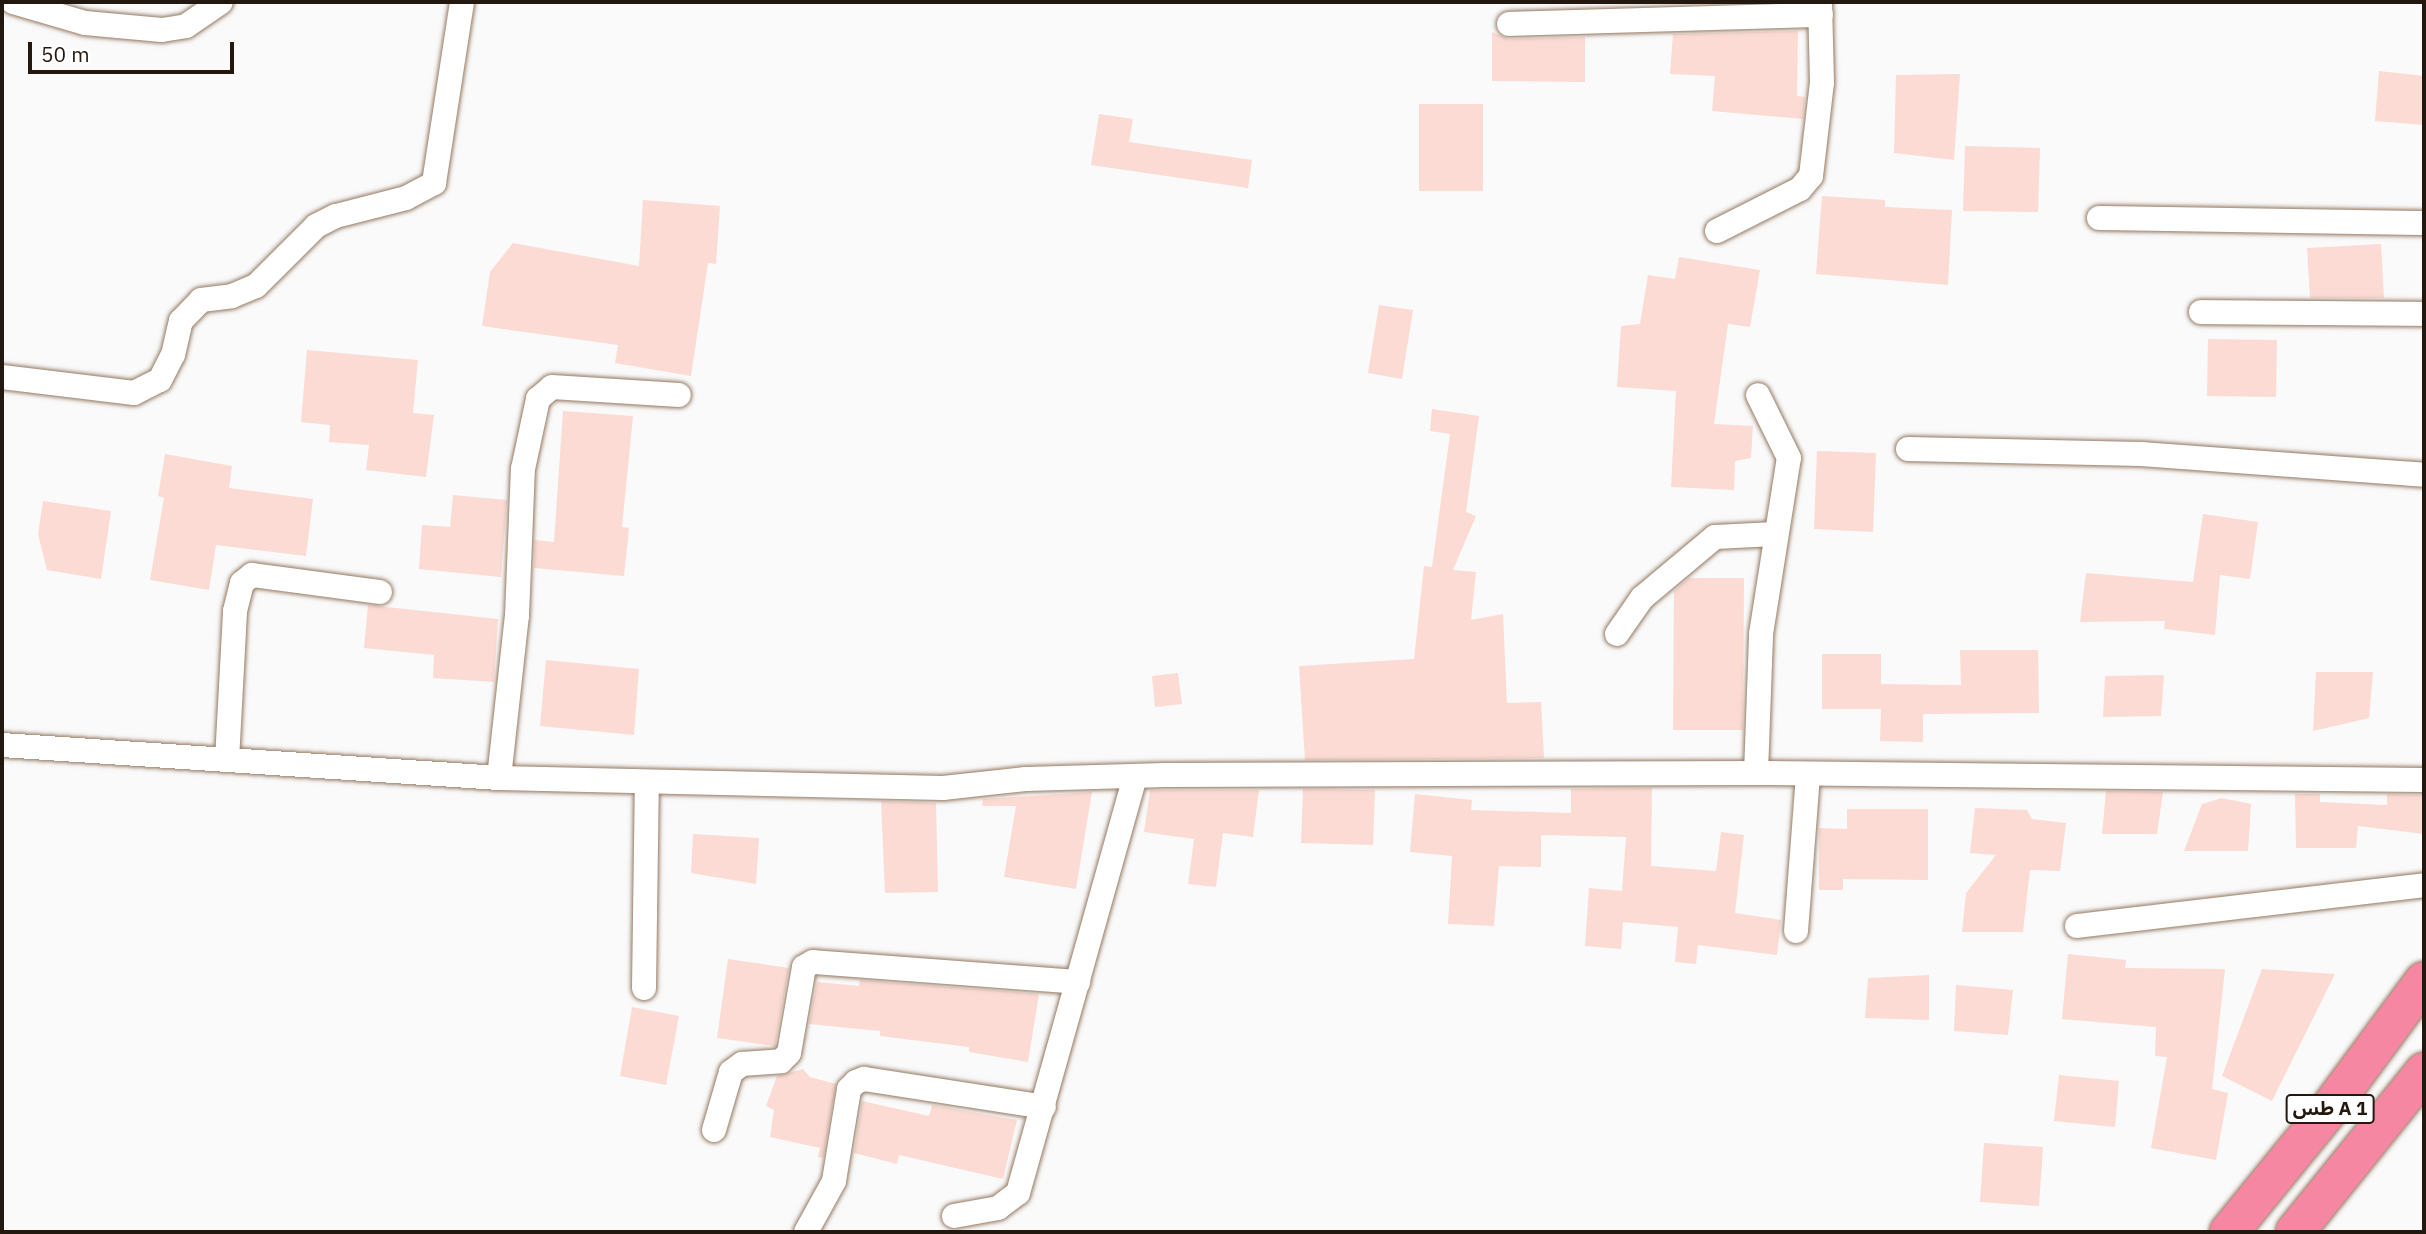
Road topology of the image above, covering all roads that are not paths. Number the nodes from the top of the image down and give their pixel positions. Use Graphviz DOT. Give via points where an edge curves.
graph roads {
  1 [pos="221,2"];
  2 [pos="461,2"];
  3 [pos="19,3"];
  4 [pos="1821,8"];
  5 [pos="1509,24"];
  6 [pos="2099,218"];
  7 [pos="2424,223"];
  8 [pos="1717,231"];
  9 [pos="2201,312"];
  10 [pos="2424,314"];
  11 [pos="2,377"];
  12 [pos="1758,395"];
  13 [pos="679,396"];
  14 [pos="1908,449"];
  15 [pos="2424,475"];
  16 [pos="1775,534"];
  17 [pos="380,592"];
  18 [pos="1617,634"];
  19 [pos="2,744"];
  20 [pos="226,760"];
  21 [pos="1756,773"];
  22 [pos="1808,774"];
  23 [pos="1135,776"];
  24 [pos="499,778"];
  25 [pos="2424,780"];
  26 [pos="647,782"];
  27 [pos="2424,885"];
  28 [pos="2077,926"];
  29 [pos="1796,930"];
  30 [pos="2424,981"];
  31 [pos="1078,982"];
  32 [pos="643,988"];
  33 [pos="2424,1072"];
  34 [pos="1044,1107"];
  35 [pos="714,1130"];
  36 [pos="954,1216"];
  37 [pos="806,1232"];
  38 [pos="2229,1232"];
  39 [pos="2295,1232"];
  1 -- 3 [label="street" via="186,26 162,30 85,23"];
  2 -- 11 [label="street" via="434,183 425,191 336,216 316,226 257,286 232,296 201,300 181,321 173,355 160,380 134,393"];
  4 -- 5 [label="street"];
  4 -- 8 [label="street" via="1822,83 1811,176 1800,188"];
  6 -- 7 [label="street"];
  9 -- 10 [label="street"];
  12 -- 16 [label="street" via="1789,458"];
  13 -- 24 [label="street" via="552,387 538,400 523,469 517,616"];
  14 -- 15 [label="street" via="2141,454"];
  16 -- 18 [label="street" via="1715,537 1642,598"];
  16 -- 21 [label="street" via="1761,634"];
  17 -- 20 [label="street" via="252,575 242,583 235,611"];
  19 -- 20 [label="street"];
  20 -- 24 [label="street"];
  21 -- 22 [label="street"];
  21 -- 23 [label="street"];
  22 -- 25 [label="street"];
  22 -- 29 [label="street"];
  23 -- 26 [label="street" via="1026,779 943,788"];
  23 -- 31 [label="street"];
  24 -- 26 [label="street"];
  26 -- 32 [label="street"];
  27 -- 28 [label="street"];
  30 -- 38 [label="highway, طس A 1" via="2330,1108"];
  31 -- 34 [label="street"];
  31 -- 35 [label="street" via="813,962 804,967 789,1053 780,1061 742,1064 731,1072"];
  33 -- 39 [label="highway, طس A 1"];
  34 -- 36 [label="street" via="1018,1193 998,1208"];
  34 -- 37 [label="street" via="864,1079 856,1082 849,1089 834,1181"];
}
